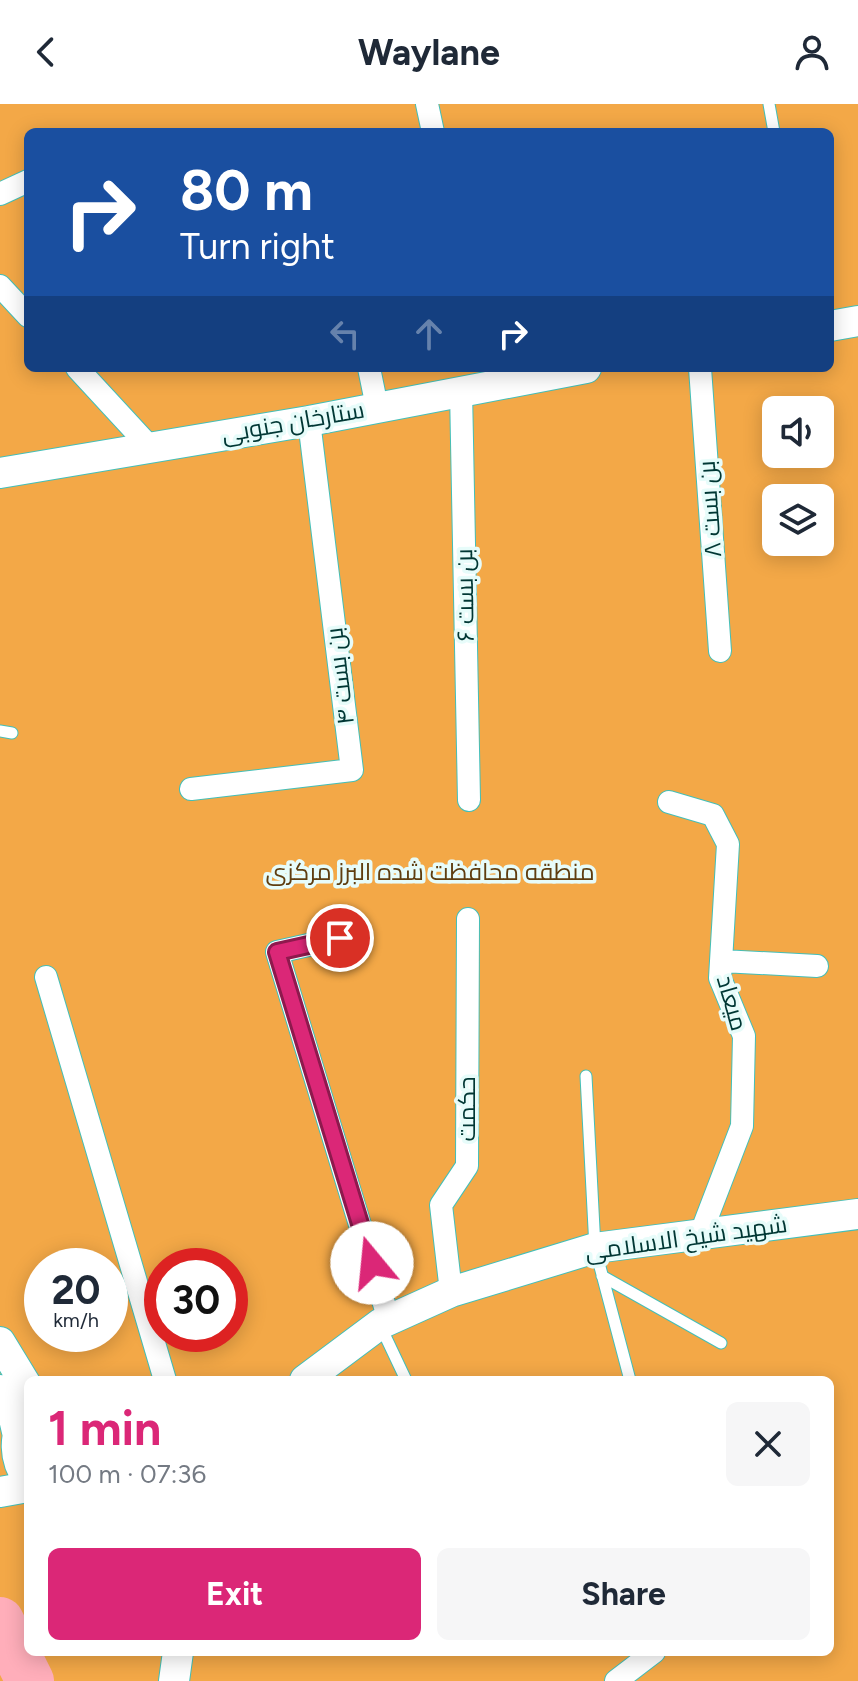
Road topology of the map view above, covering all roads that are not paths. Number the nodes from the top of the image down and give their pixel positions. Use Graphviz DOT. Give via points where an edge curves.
graph roads {
  1 [pos="427,104"];
  2 [pos="769,104"];
  3 [pos="432,128"];
  4 [pos="773,128"];
  5 [pos="24,183"];
  6 [pos="0,194"];
  7 [pos="0,286"];
  8 [pos="24,312"];
  9 [pos="858,321"];
  10 [pos="834,325"];
  11 [pos="81,372"];
  12 [pos="370,372"];
  13 [pos="552,372"];
  14 [pos="700,372"];
  15 [pos="477,381"];
  16 [pos="377,407"];
  17 [pos="309,421"];
  18 [pos="149,446"];
  19 [pos="0,473"];
  20 [pos="720,651"];
  21 [pos="191,789"];
  22 [pos="469,800"];
  23 [pos="669,802"];
  24 [pos="468,919"];
  25 [pos="340,938"];
  26 [pos="722,961"];
  27 [pos="817,966"];
  28 [pos="46,977"];
  29 [pos="586,1076"];
  30 [pos="858,1214"];
  31 [pos="701,1233"];
  32 [pos="599,1262"];
  33 [pos="451,1292"];
  34 [pos="384,1322"];
  35 [pos="0,1342"];
  36 [pos="721,1343"];
  37 [pos="164,1376"];
  38 [pos="310,1376"];
  39 [pos="404,1376"];
  40 [pos="629,1376"];
  41 [pos="24,1381"];
  42 [pos="0,1390"];
  43 [pos="18,1450"];
  44 [pos="24,1488"];
  45 [pos="0,1492"];
  46 [pos="177,1656"];
  47 [pos="649,1656"];
  48 [pos="174,1681"];
  49 [pos="616,1681"];
  1 -- 3 [label="street"];
  2 -- 4 [label="lane"];
  5 -- 6 [label="street"];
  7 -- 8 [label="street"];
  9 -- 10 [label="street"];
  11 -- 18 [label="street"];
  12 -- 16 [label="street"];
  13 -- 15 [label="street, ستارخان جنوبی"];
  14 -- 20 [label="street, بن بست ۸"];
  15 -- 16 [label="street, ستارخان جنوبی"];
  15 -- 22 [label="street, بن بست ۶"];
  16 -- 17 [label="street, ستارخان جنوبی"];
  17 -- 18 [label="street, ستارخان جنوبی"];
  17 -- 21 [label="street, بن بست ۴" via="352,770"];
  18 -- 19 [label="street, ستارخان جنوبی"];
  23 -- 26 [label="street, میعاد" via="713,815 728,844"];
  24 -- 33 [label="street, حکمت" via="467,1166 441,1205"];
  25 -- 34 [label="street" via="277,952"];
  26 -- 27 [label="street"];
  26 -- 31 [label="street, میعاد" via="720,978 744,1036 742,1126"];
  28 -- 37 [label="street"];
  29 -- 32 [label="lane"];
  30 -- 31 [label="street, شهید شیخ الاسلامی"];
  31 -- 32 [label="street, شهید شیخ الاسلامی"];
  32 -- 33 [label="street, شهید شیخ الاسلامی"];
  32 -- 36 [label="lane"];
  32 -- 40 [label="lane"];
  33 -- 34 [label="street, شهید شیخ الاسلامی"];
  34 -- 38 [label="street, شهید شیخ الاسلامی"];
  34 -- 39 [label="lane"];
  35 -- 41 [label="street"];
  42 -- 43 [label="street" via="13,1414"];
  44 -- 45 [label="street"];
  46 -- 48 [label="street"];
  47 -- 49 [label="street"];
}
